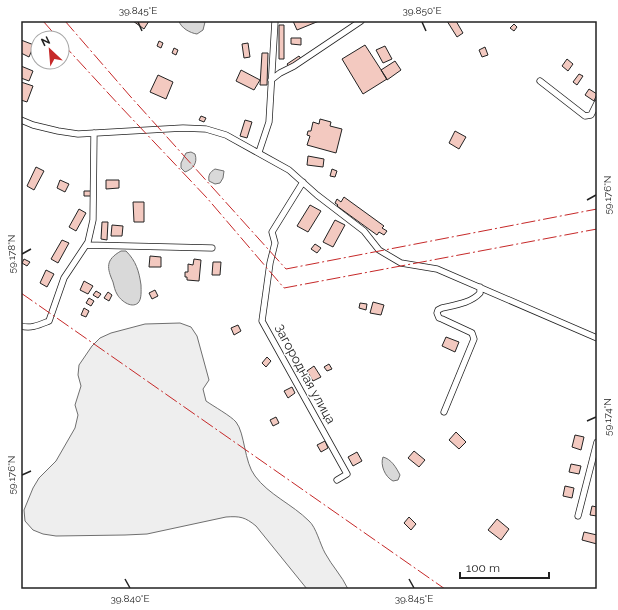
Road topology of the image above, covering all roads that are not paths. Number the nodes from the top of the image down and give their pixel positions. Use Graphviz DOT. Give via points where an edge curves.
graph roads {
  1 [pos="275,21"];
  2 [pos="361,21"];
  3 [pos="272,80"];
  4 [pos="540,81"];
  5 [pos="597,103"];
  6 [pos="21,120"];
  7 [pos="94,133"];
  8 [pos="259,152"];
  9 [pos="303,182"];
  10 [pos="87,245"];
  11 [pos="212,248"];
  12 [pos="480,287"];
  13 [pos="21,326"];
  14 [pos="597,338"];
  15 [pos="444,412"];
  16 [pos="597,442"];
  17 [pos="337,480"];
  18 [pos="578,516"];
  1 -- 3 [label="street"];
  2 -- 3 [label="street"];
  3 -- 8 [label="street" via="269,122"];
  4 -- 5 [label="street" via="585,116 591,115"];
  6 -- 7 [label="street" via="58,131"];
  7 -- 8 [label="street" via="176,128 206,129 226,135"];
  7 -- 10 [label="street" via="93,220"];
  8 -- 9 [label="street" via="289,170"];
  9 -- 12 [label="street" via="364,231 379,250 401,263 437,269"];
  9 -- 17 [label="street, Загородная улица" via="272,232 275,243 262,321 347,474"];
  10 -- 11 [label="street"];
  10 -- 13 [label="street" via="64,278 49,322 38,326"];
  12 -- 14 [label="street"];
  12 -- 15 [label="street" via="480,293 471,301 442,308 437,313 442,320 474,336"];
  16 -- 18 [label="street"];
}
